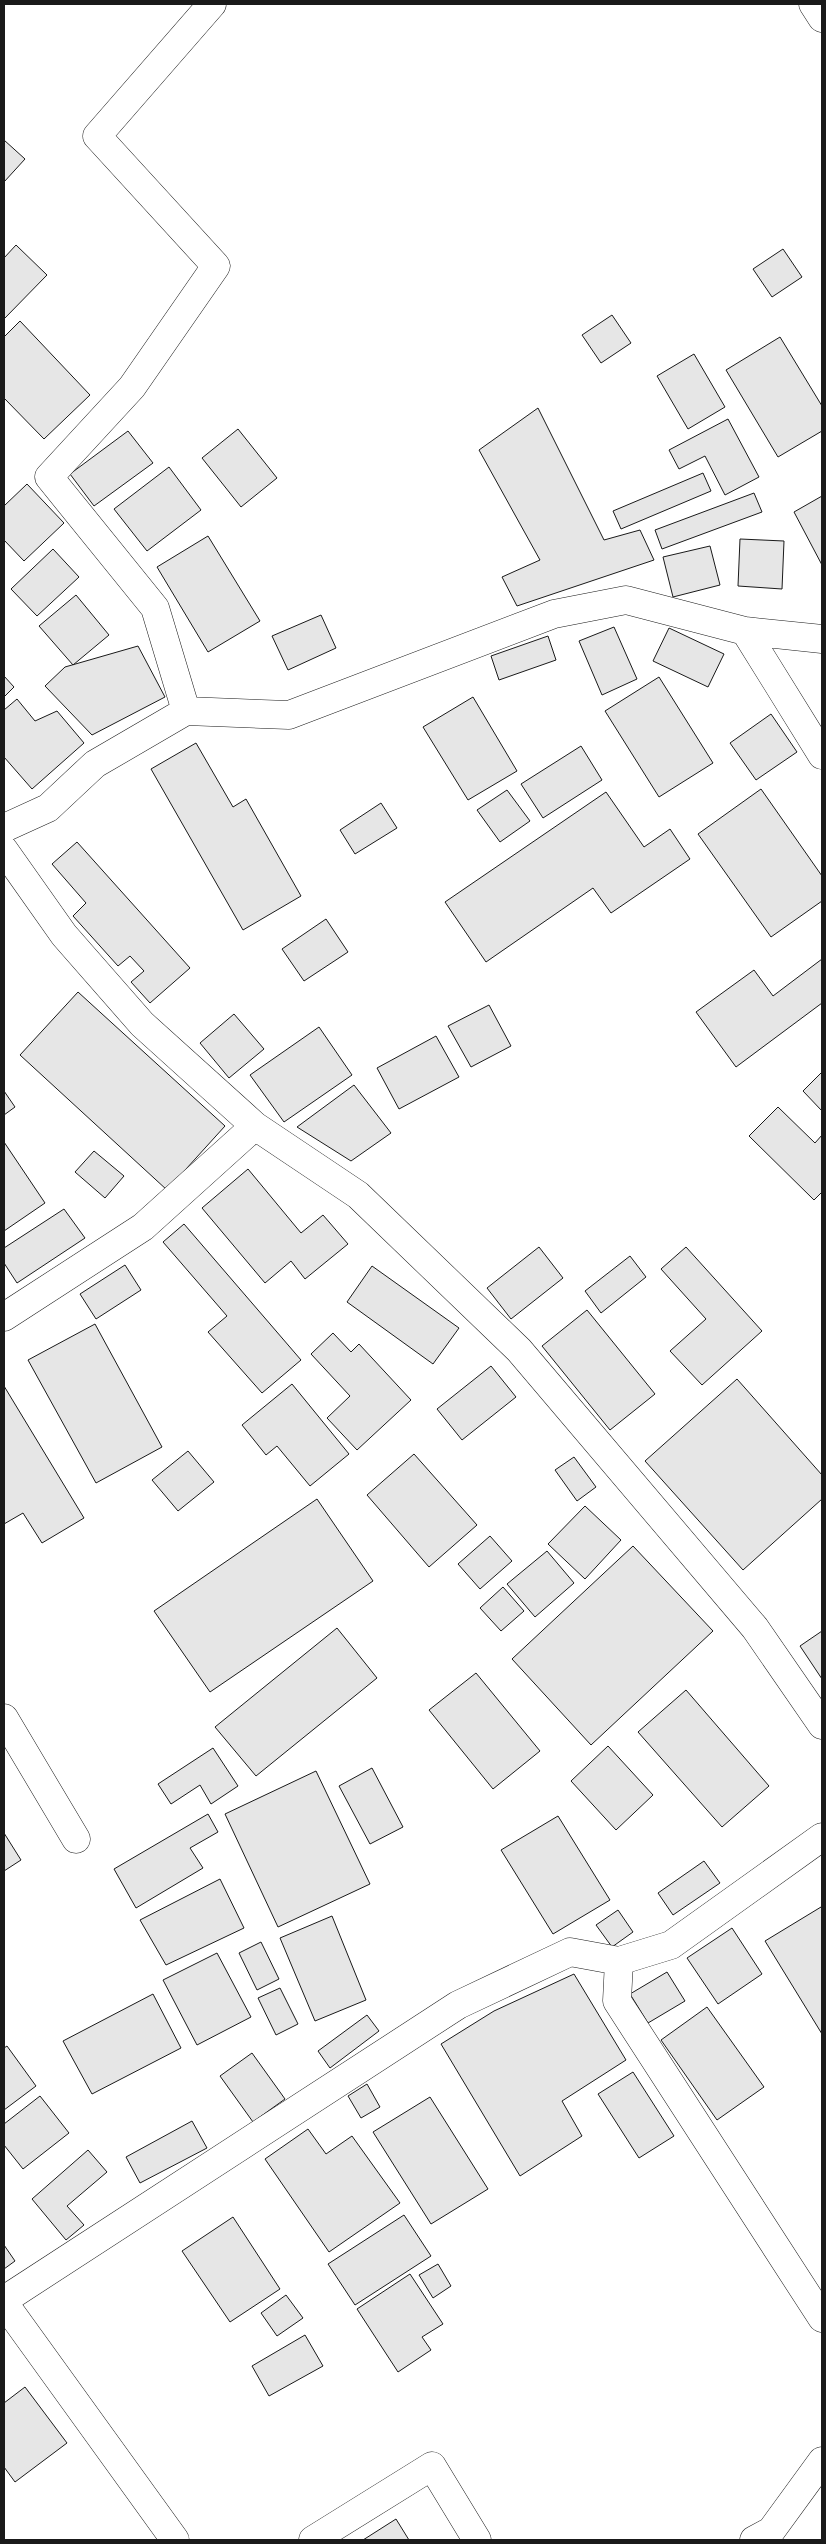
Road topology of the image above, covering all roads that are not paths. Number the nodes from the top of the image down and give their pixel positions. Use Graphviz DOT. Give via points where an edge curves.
graph roads {
  1 [pos="212,4"];
  2 [pos="813,4"];
  3 [pos="822,18"];
  4 [pos="746,631"];
  5 [pos="822,639"];
  6 [pos="186,712"];
  7 [pos="822,755"];
  8 [pos="4,828"];
  9 [pos="4,850"];
  10 [pos="255,1126"];
  11 [pos="4,1317"];
  12 [pos="4,1718"];
  13 [pos="822,1725"];
  14 [pos="822,1837"];
  15 [pos="76,1839"];
  16 [pos="619,1961"];
  17 [pos="4,2302"];
  18 [pos="822,2318"];
  19 [pos="822,2460"];
  20 [pos="175,2540"];
  21 [pos="313,2540"];
  22 [pos="477,2540"];
  23 [pos="754,2540"];
  1 -- 6 [label="street" via="97,136 216,266 132,387 49,477 155,608"];
  2 -- 3 [label="street"];
  4 -- 5 [label="street"];
  4 -- 6 [label="street" via="626,600 554,614 289,714"];
  4 -- 7 [label="street"];
  6 -- 8 [label="street" via="95,764 48,808"];
  9 -- 10 [label="street" via="64,935 142,1024"];
  10 -- 11 [label="street" via="144,1227"];
  10 -- 13 [label="street" via="358,1195 519,1350 755,1628"];
  12 -- 15 [label="street"];
  14 -- 16 [label="street" via="671,1945"];
  16 -- 17 [label="street" via="570,1952 458,2005"];
  16 -- 18 [label="street" via="617,2001"];
  17 -- 20 [label="street"];
  19 -- 23 [label="street" via="771,2531"];
  21 -- 22 [label="street" via="432,2466"];
}
